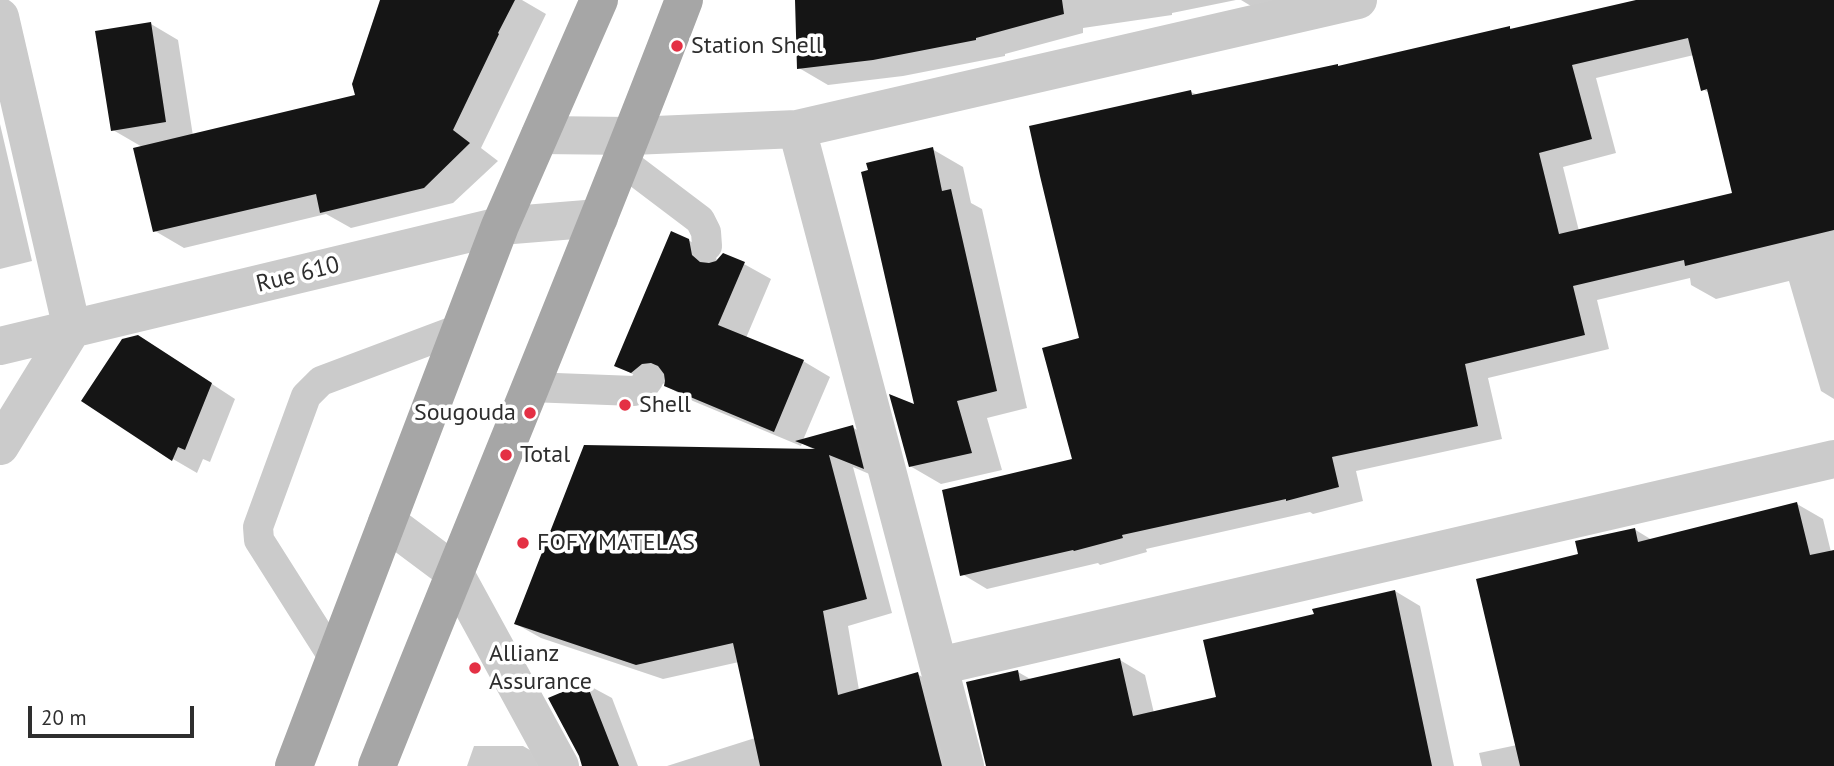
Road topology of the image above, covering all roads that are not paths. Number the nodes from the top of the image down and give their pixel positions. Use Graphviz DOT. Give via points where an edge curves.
graph roads {
  1 [pos="599,0"];
  2 [pos="684,0"];
  3 [pos="1358,0"];
  4 [pos="0,16"];
  5 [pos="797,129"];
  6 [pos="540,135"];
  7 [pos="627,148"];
  8 [pos="599,218"];
  9 [pos="500,226"];
  10 [pos="707,246"];
  11 [pos="462,328"];
  12 [pos="72,329"];
  13 [pos="0,346"];
  14 [pos="648,380"];
  15 [pos="530,387"];
  16 [pos="0,446"];
  17 [pos="1834,459"];
  18 [pos="387,522"];
  19 [pos="454,572"];
  20 [pos="335,660"];
  21 [pos="939,666"];
  22 [pos="294,766"];
  23 [pos="377,766"];
  24 [pos="560,766"];
  25 [pos="965,766"];
  1 -- 6 [label="main road"];
  2 -- 7 [label="main road"];
  3 -- 5 [label="street"];
  4 -- 12 [label="street"];
  5 -- 7 [label="street"];
  5 -- 21 [label="street"];
  6 -- 7 [label="street"];
  6 -- 9 [label="main road"];
  7 -- 8 [label="main road"];
  7 -- 10 [label="lane" via="700,220"];
  8 -- 9 [label="street, Rue 610"];
  8 -- 15 [label="main road"];
  9 -- 11 [label="main road"];
  9 -- 12 [label="street, Rue 610"];
  11 -- 18 [label="main road"];
  11 -- 20 [label="lane" via="321,381 306,396 258,527 259,540"];
  12 -- 13 [label="street, Rue 610"];
  12 -- 16 [label="street"];
  14 -- 15 [label="lane" via="634,391"];
  15 -- 19 [label="main road"];
  17 -- 21 [label="street"];
  18 -- 19 [label="street"];
  18 -- 20 [label="main road"];
  19 -- 23 [label="main road"];
  19 -- 24 [label="street"];
  20 -- 22 [label="main road"];
  21 -- 25 [label="street"];
}
